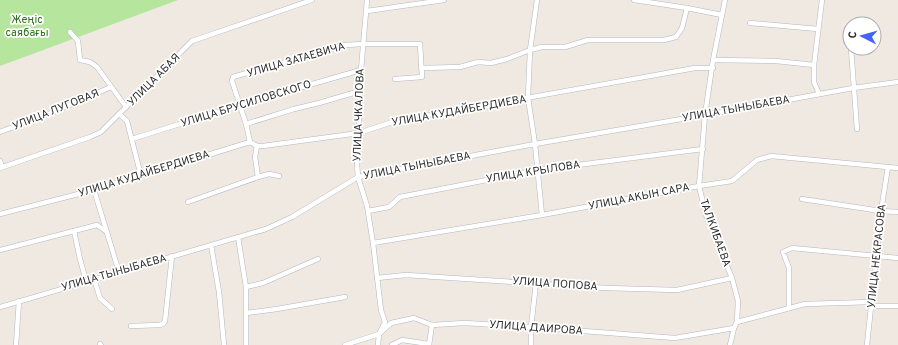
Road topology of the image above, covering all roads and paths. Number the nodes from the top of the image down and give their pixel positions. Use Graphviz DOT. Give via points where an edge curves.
graph roads {
  1 [pos="312,0"];
  2 [pos="367,0"];
  3 [pos="444,0"];
  4 [pos="537,0"];
  5 [pos="634,0"];
  6 [pos="725,0"];
  7 [pos="822,0"];
  8 [pos="687,8"];
  9 [pos="367,12"];
  10 [pos="722,16"];
  11 [pos="750,23"];
  12 [pos="818,29"];
  13 [pos="70,32"];
  14 [pos="364,44"];
  15 [pos="530,50"];
  16 [pos="852,56"];
  17 [pos="713,60"];
  18 [pos="814,65"];
  19 [pos="422,68"];
  20 [pos="713,68"];
  21 [pos="361,70"];
  22 [pos="395,79"];
  23 [pos="898,82"];
  24 [pos="111,87"];
  25 [pos="853,88"];
  26 [pos="360,91"];
  27 [pos="819,94"];
  28 [pos="528,98"];
  29 [pos="240,105"];
  30 [pos="126,107"];
  31 [pos="119,114"];
  32 [pos="706,115"];
  33 [pos="246,124"];
  34 [pos="856,129"];
  35 [pos="0,132"];
  36 [pos="359,134"];
  37 [pos="132,139"];
  38 [pos="250,142"];
  39 [pos="535,144"];
  40 [pos="257,146"];
  41 [pos="702,149"];
  42 [pos="0,161"];
  43 [pos="1,167"];
  44 [pos="888,168"];
  45 [pos="898,168"];
  46 [pos="538,170"];
  47 [pos="141,176"];
  48 [pos="258,176"];
  49 [pos="279,176"];
  50 [pos="358,177"];
  51 [pos="699,186"];
  52 [pos="94,190"];
  53 [pos="802,199"];
  54 [pos="188,202"];
  55 [pos="368,211"];
  56 [pos="881,211"];
  57 [pos="898,212"];
  58 [pos="0,214"];
  59 [pos="542,215"];
  60 [pos="74,231"];
  61 [pos="107,232"];
  62 [pos="238,237"];
  63 [pos="373,243"];
  64 [pos="210,245"];
  65 [pos="0,250"];
  66 [pos="172,256"];
  67 [pos="875,257"];
  68 [pos="898,258"];
  69 [pos="318,259"];
  70 [pos="119,272"];
  71 [pos="377,278"];
  72 [pos="732,278"];
  73 [pos="94,279"];
  74 [pos="86,282"];
  75 [pos="536,283"];
  76 [pos="246,288"];
  77 [pos="345,297"];
  78 [pos="19,301"];
  79 [pos="871,304"];
  80 [pos="898,306"];
  81 [pos="0,307"];
  82 [pos="789,308"];
  83 [pos="112,309"];
  84 [pos="246,313"];
  85 [pos="737,322"];
  86 [pos="432,325"];
  87 [pos="131,326"];
  88 [pos="531,327"];
  89 [pos="734,328"];
  90 [pos="379,334"];
  91 [pos="16,345"];
  92 [pos="224,345"];
  93 [pos="246,345"];
  94 [pos="345,345"];
  95 [pos="378,345"];
  96 [pos="392,345"];
  97 [pos="429,345"];
  98 [pos="531,345"];
  99 [pos="730,345"];
  100 [pos="867,345"];
  1 -- 30 [label="street, УЛИЦА АБАЯ" via="192,41"];
  2 -- 9 [label="street, УЛИЦА ЧКАЛОВА"];
  3 -- 9 [label="street"];
  4 -- 15 [label="street"];
  5 -- 8 [label="street"];
  6 -- 10 [label="street, ТАЛКИБАЕВА"];
  7 -- 12 [label="street"];
  8 -- 10 [label="street"];
  8 -- 15 [label="street" via="682,28 676,37 664,40 588,40 565,47"];
  9 -- 14 [label="street, УЛИЦА ЧКАЛОВА"];
  10 -- 17 [label="street, ТАЛКИБАЕВА"];
  11 -- 12 [label="street"];
  12 -- 18 [label="street"];
  13 -- 24 [label="street" via="78,41 80,60 97,67"];
  14 -- 19 [label="street" via="420,44"];
  14 -- 21 [label="street, УЛИЦА ЧКАЛОВА"];
  14 -- 29 [label="street, УЛИЦА ЗАТАЕВИЧА" via="345,45 233,77"];
  15 -- 19 [label="street" via="491,63"];
  15 -- 28 [label="street"];
  16 -- 25 [label="street"];
  17 -- 18 [label="street" via="776,61"];
  17 -- 20 [label="street, ТАЛКИБАЕВА"];
  18 -- 27 [label="street" via="814,82"];
  19 -- 22 [label="street" via="422,77"];
  20 -- 28 [label="street, УЛИЦА КУДАЙБЕРДИЕВА" via="695,68"];
  20 -- 32 [label="street, ТАЛКИБАЕВА"];
  21 -- 26 [label="street, УЛИЦА ЧКАЛОВА"];
  21 -- 29 [label="street, УЛИЦА БРУСИЛОВСКОГО"];
  23 -- 25 [label="street, УЛИЦА ТЫНЫБАЕВА"];
  24 -- 30 [label="street"];
  24 -- 35 [label="street, УЛИЦА ЛУГОВАЯ"];
  25 -- 27 [label="street, УЛИЦА ТЫНЫБАЕВА"];
  25 -- 34 [label="street"];
  26 -- 33 [label="street"];
  26 -- 36 [label="street, УЛИЦА ЧКАЛОВА"];
  27 -- 32 [label="street, УЛИЦА ТЫНЫБАЕВА"];
  28 -- 36 [label="street, УЛИЦА КУДАЙБЕРДИЕВА" via="392,122"];
  28 -- 39 [label="street"];
  29 -- 33 [label="street"];
  29 -- 37 [label="street, УЛИЦА БРУСИЛОВСКОГО"];
  30 -- 31 [label="street, УЛИЦА АБАЯ"];
  31 -- 37 [label="street" via="127,121"];
  31 -- 43 [label="street, УЛИЦА АБАЯ" via="101,132 90,137"];
  32 -- 39 [label="street, УЛИЦА ТЫНЫБАЕВА"];
  32 -- 41 [label="street, ТАЛКИБАЕВА"];
  33 -- 38 [label="street"];
  36 -- 40 [label="street, УЛИЦА КУДАЙБЕРДИЕВА"];
  36 -- 50 [label="street, УЛИЦА ЧКАЛОВА"];
  37 -- 47 [label="street"];
  38 -- 40 [label="street"];
  38 -- 47 [label="street, УЛИЦА КУДАЙБЕРДИЕВА"];
  39 -- 46 [label="street"];
  39 -- 50 [label="street, УЛИЦА ТЫНЫБАЕВА"];
  40 -- 48 [label="street" via="255,157"];
  41 -- 46 [label="street, УЛИЦА КРЫЛОВА"];
  41 -- 51 [label="street, ТАЛКИБАЕВА"];
  42 -- 43 [label="street"];
  44 -- 45 [label="street, УЛИЦА АКЫН САРА"];
  44 -- 51 [label="street, УЛИЦА АКЫН САРА" via="771,156 757,160 732,181"];
  44 -- 56 [label="street, УЛИЦА НЕКРАСОВА"];
  46 -- 55 [label="street, УЛИЦА КРЫЛОВА" via="400,197 389,207"];
  46 -- 59 [label="street"];
  47 -- 52 [label="street, УЛИЦА КУДАЙБЕРДИЕВА"];
  48 -- 49 [label="street"];
  48 -- 54 [label="street"];
  50 -- 55 [label="street, УЛИЦА ЧКАЛОВА"];
  50 -- 62 [label="street, УЛИЦА ТЫНЫБАЕВА" via="292,217 266,229"];
  51 -- 59 [label="street, УЛИЦА АКЫН САРА"];
  51 -- 72 [label="street, ТАЛКИБАЕВА" via="706,215"];
  52 -- 58 [label="street, УЛИЦА КУДАЙБЕРДИЕВА"];
  52 -- 61 [label="street"];
  53 -- 56 [label="street"];
  55 -- 63 [label="street, УЛИЦА ЧКАЛОВА"];
  56 -- 57 [label="street"];
  56 -- 67 [label="street, УЛИЦА НЕКРАСОВА"];
  59 -- 63 [label="street, УЛИЦА АКЫН САРА"];
  60 -- 61 [label="street" via="98,224"];
  60 -- 65 [label="street"];
  60 -- 74 [label="street"];
  61 -- 70 [label="street"];
  62 -- 64 [label="street, УЛИЦА ТЫНЫБАЕВА"];
  62 -- 76 [label="street"];
  63 -- 71 [label="street, УЛИЦА ЧКАЛОВА"];
  64 -- 66 [label="street, УЛИЦА ТЫНЫБАЕВА"];
  64 -- 92 [label="street" via="219,292"];
  66 -- 70 [label="street, УЛИЦА ТЫНЫБАЕВА"];
  66 -- 87 [label="street" via="165,321 160,325"];
  67 -- 68 [label="street"];
  67 -- 79 [label="street, УЛИЦА НЕКРАСОВА"];
  67 -- 82 [label="street" via="792,248 783,252 789,268"];
  69 -- 76 [label="street" via="264,283"];
  70 -- 73 [label="street, УЛИЦА ТЫНЫБАЕВА"];
  71 -- 75 [label="street, УЛИЦА ПОПОВА" via="406,275"];
  71 -- 90 [label="street, УЛИЦА ЧКАЛОВА" via="385,322"];
  72 -- 75 [label="street, УЛИЦА ПОПОВА" via="677,290"];
  72 -- 85 [label="street, ТАЛКИБАЕВА" via="738,301"];
  73 -- 74 [label="street, УЛИЦА ТЫНЫБАЕВА"];
  73 -- 83 [label="street" via="100,298"];
  74 -- 78 [label="street, УЛИЦА ТЫНЫБАЕВА"];
  75 -- 88 [label="street"];
  76 -- 84 [label="street"];
  77 -- 84 [label="street"];
  78 -- 81 [label="street, УЛИЦА ТЫНЫБАЕВА"];
  78 -- 91 [label="street"];
  79 -- 80 [label="street"];
  79 -- 82 [label="street" via="823,302"];
  79 -- 100 [label="street, УЛИЦА НЕКРАСОВА"];
  82 -- 85 [label="street"];
  84 -- 93 [label="street"];
  85 -- 89 [label="street, ТАЛКИБАЕВА"];
  86 -- 88 [label="street, УЛИЦА ДАИРОВА" via="465,323"];
  86 -- 90 [label="street, УЛИЦА ДАИРОВА" via="414,318 404,319 391,323"];
  86 -- 97 [label="street"];
  88 -- 89 [label="street, УЛИЦА ДАИРОВА" via="676,338"];
  88 -- 98 [label="street"];
  89 -- 99 [label="street, ТАЛКИБАЕВА"];
  90 -- 94 [label="street, УЛИЦА ДАИРОВА"];
  90 -- 95 [label="street, УЛИЦА ЧКАЛОВА"];
  96 -- 97 [label="street" via="402,340"];
}
